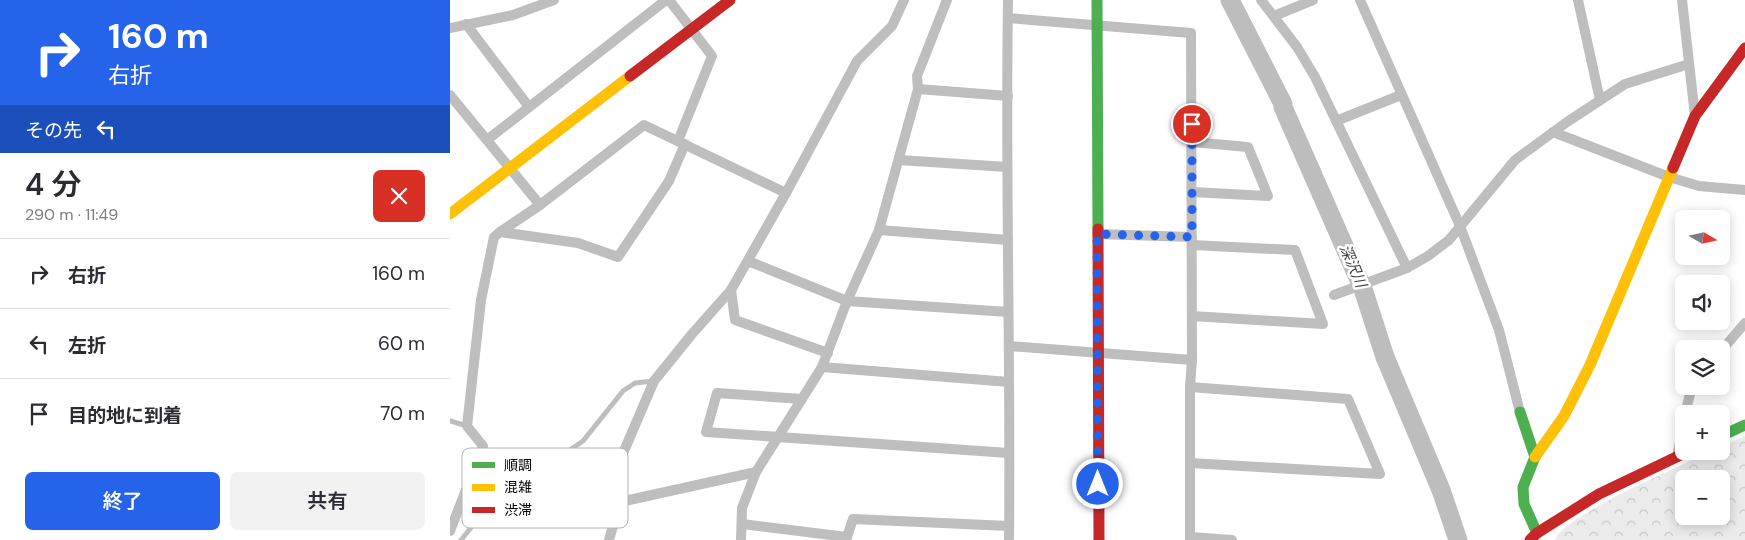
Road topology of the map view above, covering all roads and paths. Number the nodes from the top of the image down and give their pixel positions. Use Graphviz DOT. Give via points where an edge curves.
graph roads {
  1 [pos="554,0"];
  2 [pos="668,0"];
  3 [pos="730,0"];
  4 [pos="904,0"];
  5 [pos="947,0"];
  6 [pos="1008,0"];
  7 [pos="1097,0"];
  8 [pos="1261,0"];
  9 [pos="1314,0"];
  10 [pos="1360,0"];
  11 [pos="1578,0"];
  12 [pos="1682,0"];
  13 [pos="1274,16"];
  14 [pos="1008,18"];
  15 [pos="466,24"];
  16 [pos="1098,24"];
  17 [pos="450,28"];
  18 [pos="692,29"];
  19 [pos="1745,48"];
  20 [pos="1689,64"];
  21 [pos="918,89"];
  22 [pos="1401,94"];
  23 [pos="450,95"];
  24 [pos="1008,96"];
  25 [pos="1600,100"];
  26 [pos="529,107"];
  27 [pos="1695,116"];
  28 [pos="1336,121"];
  29 [pos="1553,132"];
  30 [pos="487,140"];
  31 [pos="1192,142"];
  32 [pos="681,143"];
  33 [pos="899,160"];
  34 [pos="1007,167"];
  35 [pos="510,169"];
  36 [pos="1669,177"];
  37 [pos="1745,190"];
  38 [pos="1192,192"];
  39 [pos="786,193"];
  40 [pos="540,205"];
  41 [pos="450,214"];
  42 [pos="1460,226"];
  43 [pos="879,230"];
  44 [pos="500,232"];
  45 [pos="1097,234"];
  46 [pos="1008,240"];
  47 [pos="1192,241"];
  48 [pos="748,261"];
  49 [pos="1407,268"];
  50 [pos="731,290"];
  51 [pos="1334,295"];
  52 [pos="847,301"];
  53 [pos="1008,312"];
  54 [pos="1192,316"];
  55 [pos="1745,323"];
  56 [pos="1730,340"];
  57 [pos="1009,346"];
  58 [pos="828,353"];
  59 [pos="1098,354"];
  60 [pos="1192,360"];
  61 [pos="822,368"];
  62 [pos="654,381"];
  63 [pos="1009,382"];
  64 [pos="1190,387"];
  65 [pos="802,399"];
  66 [pos="1520,412"];
  67 [pos="450,421"];
  68 [pos="1745,425"];
  69 [pos="467,426"];
  70 [pos="1730,432"];
  71 [pos="778,438"];
  72 [pos="482,448"];
  73 [pos="573,448"];
  74 [pos="625,448"];
  75 [pos="1009,453"];
  76 [pos="1535,457"];
  77 [pos="1675,458"];
  78 [pos="1190,463"];
  79 [pos="756,472"];
  80 [pos="462,499"];
  81 [pos="628,500"];
  82 [pos="742,524"];
  83 [pos="1009,526"];
  84 [pos="471,528"];
  85 [pos="450,530"];
  86 [pos="847,538"];
  87 [pos="1190,538"];
  88 [pos="1536,538"];
  89 [pos="461,540"];
  90 [pos="741,540"];
  91 [pos="1009,540"];
  92 [pos="1099,540"];
  93 [pos="1232,540"];
  1 -- 15 [label="street" via="513,15"];
  2 -- 18 [label="street"];
  2 -- 26 [label="street"];
  3 -- 18 [label="street"];
  4 -- 39 [label="street" via="892,26 857,61"];
  5 -- 21 [label="street" via="917,76"];
  6 -- 14 [label="street"];
  7 -- 16 [label="street"];
  8 -- 13 [label="street"];
  9 -- 13 [label="street"];
  10 -- 22 [label="street"];
  11 -- 25 [label="street"];
  12 -- 20 [label="street"];
  13 -- 28 [label="street" via="1302,54"];
  14 -- 16 [label="street"];
  14 -- 24 [label="street"];
  15 -- 17 [label="street"];
  15 -- 26 [label="street"];
  16 -- 31 [label="street" via="1191,33"];
  16 -- 45 [label="street"];
  18 -- 32 [label="street" via="712,56"];
  18 -- 35 [label="street"];
  19 -- 27 [label="street"];
  20 -- 25 [label="street" via="1625,84"];
  20 -- 27 [label="street"];
  21 -- 24 [label="street"];
  21 -- 33 [label="street"];
  22 -- 28 [label="street"];
  22 -- 42 [label="street"];
  23 -- 30 [label="street"];
  24 -- 34 [label="street"];
  25 -- 29 [label="street"];
  26 -- 30 [label="street"];
  27 -- 36 [label="street"];
  28 -- 49 [label="street"];
  29 -- 36 [label="street"];
  29 -- 42 [label="street" via="1515,160"];
  30 -- 35 [label="street"];
  31 -- 38 [label="street"];
  31 -- 38 [label="street" via="1248,147 1268,196"];
  32 -- 39 [label="street"];
  32 -- 40 [label="street" via="644,125"];
  32 -- 44 [label="street" via="669,181 618,256 578,244"];
  33 -- 34 [label="street"];
  33 -- 43 [label="street"];
  34 -- 46 [label="street"];
  35 -- 40 [label="street"];
  35 -- 41 [label="street"];
  36 -- 37 [label="street" via="1699,186"];
  36 -- 76 [label="street" via="1590,365 1564,416"];
  38 -- 47 [label="street"];
  39 -- 48 [label="street"];
  40 -- 44 [label="street"];
  42 -- 49 [label="street" via="1449,240"];
  42 -- 66 [label="street" via="1499,330"];
  43 -- 46 [label="street"];
  43 -- 52 [label="street"];
  44 -- 69 [label="street" via="494,237 481,300"];
  45 -- 47 [label="street"];
  45 -- 59 [label="street"];
  46 -- 53 [label="street"];
  47 -- 54 [label="street"];
  47 -- 54 [label="street" via="1295,250 1323,324"];
  48 -- 50 [label="street"];
  48 -- 52 [label="street"];
  49 -- 51 [label="street"];
  50 -- 58 [label="street" via="735,320"];
  50 -- 62 [label="street"];
  52 -- 53 [label="street"];
  52 -- 58 [label="street"];
  53 -- 57 [label="street"];
  54 -- 60 [label="street"];
  55 -- 56 [label="street"];
  57 -- 59 [label="street"];
  57 -- 63 [label="street"];
  58 -- 61 [label="street"];
  59 -- 60 [label="street"];
  59 -- 92 [label="street"];
  60 -- 64 [label="street"];
  61 -- 63 [label="street"];
  61 -- 65 [label="street"];
  62 -- 73 [label="lane" via="635,383 623,391 583,441"];
  62 -- 74 [label="street"];
  63 -- 75 [label="street"];
  64 -- 78 [label="street"];
  64 -- 78 [label="street" via="1348,400 1380,474"];
  65 -- 71 [label="street"];
  65 -- 71 [label="street" via="717,393 706,432"];
  66 -- 76 [label="street"];
  67 -- 69 [label="lane"];
  68 -- 70 [label="street"];
  69 -- 72 [label="street"];
  71 -- 75 [label="street"];
  71 -- 79 [label="street"];
  75 -- 83 [label="street"];
  76 -- 88 [label="street" via="1528,471 1523,501"];
  77 -- 88 [label="street" via="1599,494"];
  78 -- 87 [label="street"];
  79 -- 81 [label="street"];
  79 -- 82 [label="street" via="742,508"];
  80 -- 85 [label="street"];
  82 -- 86 [label="street"];
  82 -- 90 [label="street"];
  83 -- 86 [label="street" via="853,519"];
  83 -- 91 [label="street"];
  84 -- 89 [label="lane"];
  87 -- 93 [label="street"];
}
